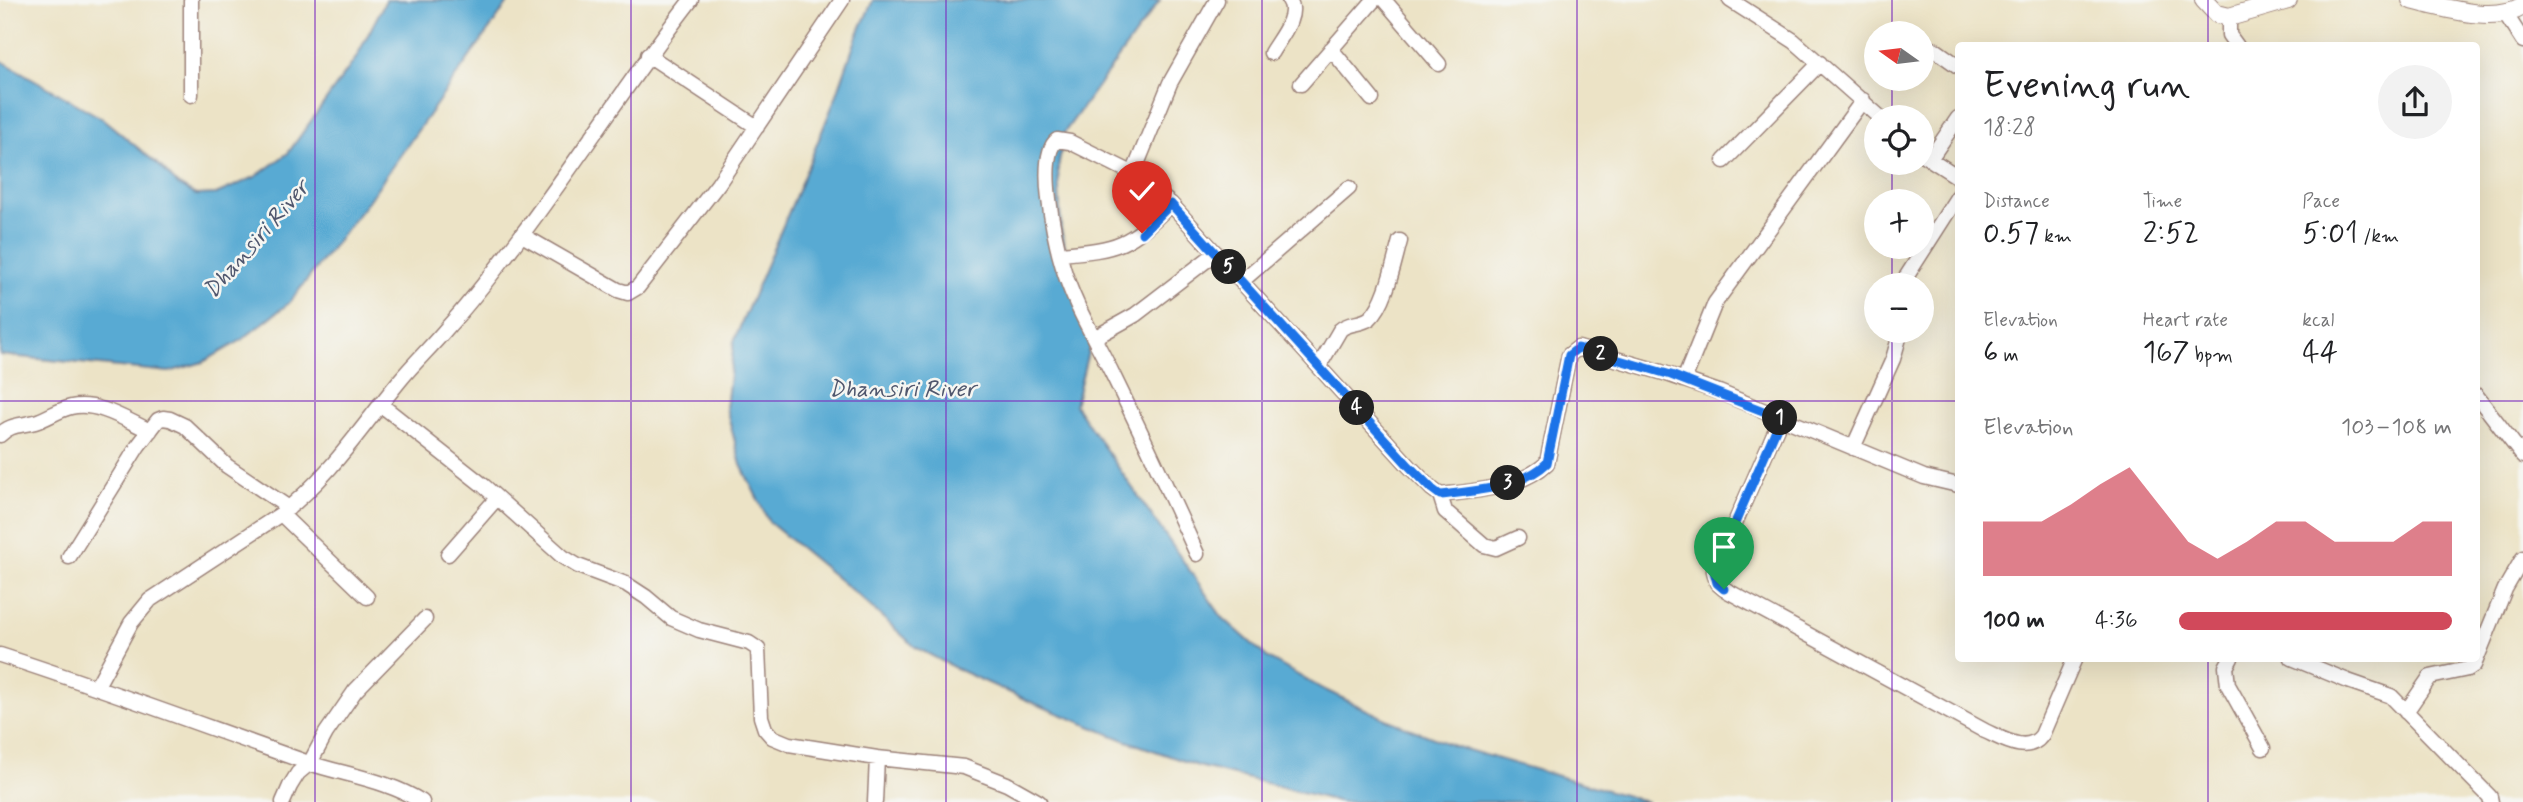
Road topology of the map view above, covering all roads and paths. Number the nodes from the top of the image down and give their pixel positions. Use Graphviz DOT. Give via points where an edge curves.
graph roads {
  1 [pos="191,0"];
  2 [pos="691,0"];
  3 [pos="842,0"];
  4 [pos="1217,0"];
  5 [pos="1289,0"];
  6 [pos="1374,0"];
  7 [pos="1384,0"];
  8 [pos="1730,0"];
  9 [pos="2204,0"];
  10 [pos="2288,0"];
  11 [pos="2419,1"];
  12 [pos="2523,6"];
  13 [pos="2505,13"];
  14 [pos="2229,17"];
  15 [pos="2523,41"];
  16 [pos="2231,42"];
  17 [pos="1331,49"];
  18 [pos="1934,49"];
  19 [pos="1271,53"];
  20 [pos="648,55"];
  21 [pos="1439,64"];
  22 [pos="1820,64"];
  23 [pos="1955,64"];
  24 [pos="1301,84"];
  25 [pos="191,95"];
  26 [pos="1372,99"];
  27 [pos="1863,100"];
  28 [pos="1868,105"];
  29 [pos="1955,122"];
  30 [pos="757,127"];
  31 [pos="1934,147"];
  32 [pos="1724,161"];
  33 [pos="1934,162"];
  34 [pos="1130,172"];
  35 [pos="1955,175"];
  36 [pos="1349,188"];
  37 [pos="1955,201"];
  38 [pos="1171,204"];
  39 [pos="522,235"];
  40 [pos="1400,242"];
  41 [pos="1216,253"];
  42 [pos="1060,254"];
  43 [pos="1909,273"];
  44 [pos="1242,282"];
  45 [pos="1094,338"];
  46 [pos="1898,343"];
  47 [pos="1319,366"];
  48 [pos="1684,380"];
  49 [pos="2480,400"];
  50 [pos="380,404"];
  51 [pos="1781,418"];
  52 [pos="150,431"];
  53 [pos="0,435"];
  54 [pos="1853,448"];
  55 [pos="2523,456"];
  56 [pos="1955,484"];
  57 [pos="1440,495"];
  58 [pos="497,498"];
  59 [pos="285,511"];
  60 [pos="1518,538"];
  61 [pos="448,554"];
  62 [pos="1197,554"];
  63 [pos="69,557"];
  64 [pos="2523,558"];
  65 [pos="367,597"];
  66 [pos="425,619"];
  67 [pos="2480,650"];
  68 [pos="0,655"];
  69 [pos="2073,662"];
  70 [pos="2229,662"];
  71 [pos="2302,662"];
  72 [pos="2475,662"];
  73 [pos="97,686"];
  74 [pos="2406,712"];
  75 [pos="2263,748"];
  76 [pos="877,758"];
  77 [pos="310,763"];
  78 [pos="283,802"];
  79 [pos="422,802"];
  80 [pos="874,802"];
  81 [pos="1040,802"];
  82 [pos="2491,802"];
  1 -- 25 [label="street"];
  2 -- 20 [label="street"];
  3 -- 30 [label="street"];
  4 -- 34 [label="street" via="1170,83 1138,164"];
  5 -- 19 [label="street" via="1292,15"];
  6 -- 17 [label="street"];
  7 -- 21 [label="street"];
  8 -- 22 [label="street" via="1794,41"];
  9 -- 14 [label="street" via="2217,14"];
  10 -- 14 [label="street"];
  11 -- 13 [label="street" via="2483,14"];
  12 -- 13 [label="street"];
  13 -- 15 [label="street"];
  14 -- 16 [label="street"];
  17 -- 24 [label="street"];
  17 -- 26 [label="street"];
  18 -- 23 [label="street"];
  20 -- 30 [label="street"];
  20 -- 39 [label="street"];
  22 -- 27 [label="street"];
  22 -- 32 [label="street"];
  27 -- 28 [label="street"];
  27 -- 48 [label="street" via="1715,303"];
  29 -- 31 [label="street"];
  30 -- 39 [label="street" via="638,287 628,293"];
  33 -- 35 [label="street"];
  34 -- 38 [label="street"];
  34 -- 42 [label="street" via="1070,142 1054,142 1047,178"];
  36 -- 44 [label="street"];
  37 -- 43 [label="street"];
  38 -- 41 [label="street"];
  38 -- 42 [label="street" via="1130,240 1100,251"];
  39 -- 50 [label="street"];
  40 -- 47 [label="street" via="1379,307 1368,319 1344,326"];
  41 -- 44 [label="street"];
  41 -- 45 [label="street" via="1135,315"];
  42 -- 45 [label="street"];
  44 -- 47 [label="street"];
  45 -- 62 [label="street"];
  46 -- 54 [label="street"];
  47 -- 57 [label="street"];
  48 -- 51 [label="street"];
  48 -- 57 [label="street" via="1585,349 1573,350 1547,463 1505,484"];
  49 -- 55 [label="street"];
  50 -- 58 [label="street"];
  50 -- 59 [label="street" via="328,471"];
  51 -- 54 [label="street"];
  51 -- 69 [label="street" via="1717,562 1717,583 1985,731 2025,746 2037,743 2042,735"];
  52 -- 53 [label="street" via="100,409 80,406 8,428"];
  52 -- 59 [label="street" via="163,418 185,425"];
  52 -- 63 [label="street"];
  54 -- 56 [label="street" via="1924,477"];
  57 -- 60 [label="street" via="1445,511 1485,545 1496,548"];
  58 -- 61 [label="street"];
  58 -- 76 [label="street" via="578,566 626,584 671,618 699,631 758,649 761,717 772,737 789,744"];
  59 -- 65 [label="street"];
  59 -- 73 [label="street" via="150,600 131,623"];
  64 -- 67 [label="street"];
  66 -- 77 [label="street" via="355,691"];
  68 -- 73 [label="street"];
  70 -- 75 [label="street" via="2228,685"];
  71 -- 74 [label="street" via="2391,696"];
  72 -- 74 [label="street" via="2468,669 2430,677"];
  73 -- 77 [label="street"];
  74 -- 82 [label="street"];
  76 -- 80 [label="street"];
  76 -- 81 [label="street" via="964,767"];
  77 -- 78 [label="street" via="298,773"];
  77 -- 79 [label="street"];
}
